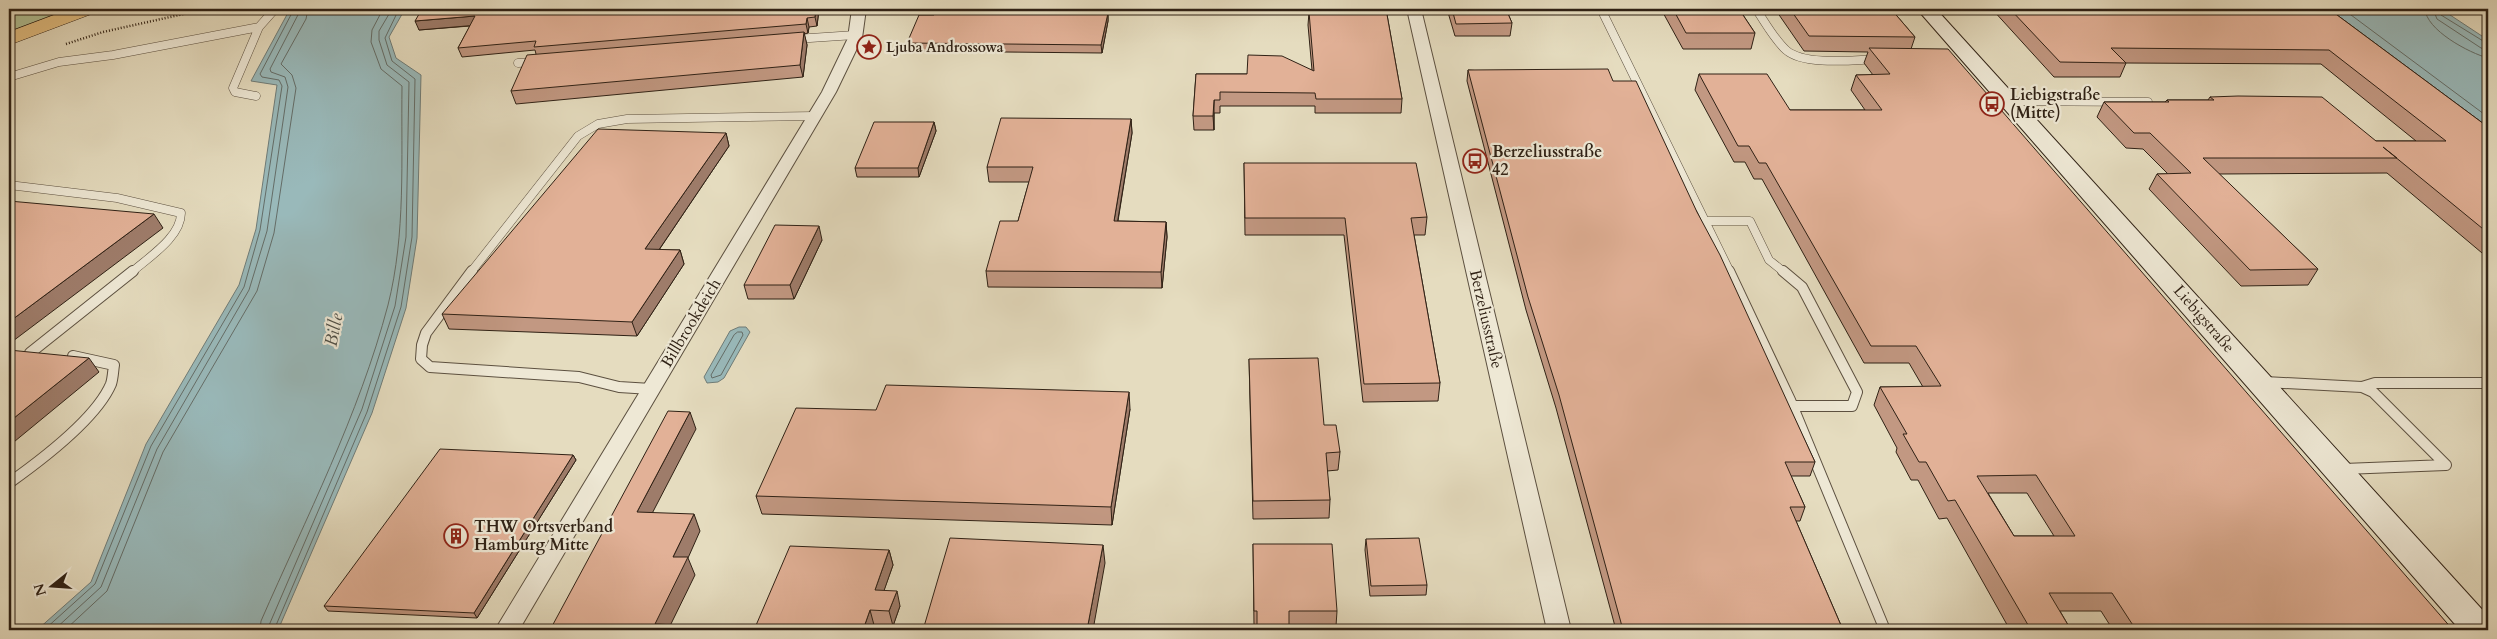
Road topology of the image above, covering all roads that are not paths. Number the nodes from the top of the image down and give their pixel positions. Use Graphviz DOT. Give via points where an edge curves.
graph roads {
  1 [pos="87,9"];
  2 [pos="275,9"];
  3 [pos="859,9"];
  4 [pos="1414,9"];
  5 [pos="1601,9"];
  6 [pos="1756,9"];
  7 [pos="1926,9"];
  8 [pos="259,27"];
  9 [pos="855,34"];
  10 [pos="9,39"];
  11 [pos="787,40"];
  12 [pos="1888,59"];
  13 [pos="548,61"];
  14 [pos="518,63"];
  15 [pos="9,77"];
  16 [pos="256,96"];
  17 [pos="2010,101"];
  18 [pos="2154,103"];
  19 [pos="815,116"];
  20 [pos="9,185"];
  21 [pos="1706,221"];
  22 [pos="2260,382"];
  23 [pos="2488,383"];
  24 [pos="2362,387"];
  25 [pos="651,389"];
  26 [pos="1792,406"];
  27 [pos="2337,470"];
  28 [pos="9,483"];
  29 [pos="507,630"];
  30 [pos="1558,630"];
  31 [pos="1885,630"];
  32 [pos="2480,630"];
  1 -- 10 [label="highway"];
  2 -- 8 [label="lane"];
  3 -- 9 [label="street, Billbrookdeich"];
  4 -- 30 [label="street, Berzeliusstraße"];
  5 -- 21 [label="lane"];
  6 -- 12 [label="lane" via="1791,54 1815,58"];
  7 -- 17 [label="main road, Liebigstraße" via="1968,59"];
  8 -- 15 [label="lane" via="113,55 58,62"];
  8 -- 16 [label="lane" via="233,88 235,92"];
  9 -- 11 [label="lane"];
  9 -- 19 [label="street, Billbrookdeich" via="847,57"];
  13 -- 14 [label="lane"];
  17 -- 18 [label="lane"];
  17 -- 22 [label="main road, Liebigstraße"];
  19 -- 25 [label="street, Billbrookdeich"];
  19 -- 25 [label="lane" via="627,119 586,130 548,173 441,311 420,347 421,358 430,367 579,378 619,387"];
  20 -- 28 [label="lane" via="73,190 147,203 181,213 181,221 171,237 128,276 27,353 89,358 114,364 111,382 89,413"];
  21 -- 26 [label="lane"];
  21 -- 26 [label="lane" via="1750,221 1769,260 1802,287 1857,392 1852,406"];
  22 -- 24 [label="lane"];
  22 -- 27 [label="main road, Liebigstraße"];
  23 -- 24 [label="lane" via="2375,384"];
  24 -- 27 [label="lane" via="2373,392 2446,465"];
  25 -- 29 [label="street, Billbrookdeich"];
  26 -- 31 [label="lane"];
  27 -- 32 [label="main road, Liebigstraße"];
}
